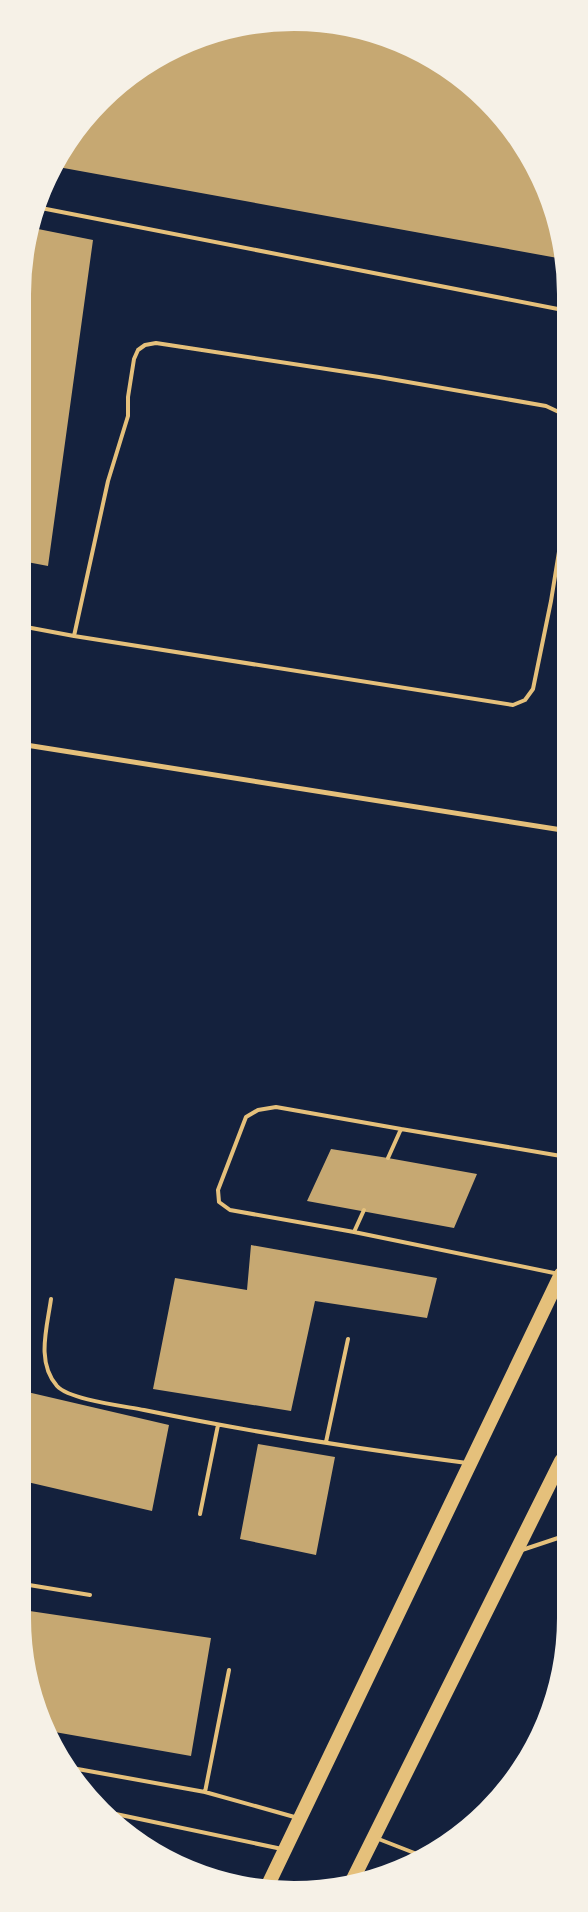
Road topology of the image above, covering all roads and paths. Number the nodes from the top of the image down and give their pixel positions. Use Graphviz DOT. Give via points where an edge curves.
graph roads {
  1 [pos="45,209"];
  2 [pos="557,309"];
  3 [pos="557,411"];
  4 [pos="557,564"];
  5 [pos="31,627"];
  6 [pos="74,636"];
  7 [pos="31,746"];
  8 [pos="557,829"];
  9 [pos="401,1129"];
  10 [pos="557,1155"];
  11 [pos="388,1158"];
  12 [pos="364,1210"];
  13 [pos="354,1232"];
  14 [pos="557,1273"];
  15 [pos="557,1282"];
  16 [pos="51,1299"];
  17 [pos="348,1339"];
  18 [pos="218,1425"];
  19 [pos="326,1442"];
  20 [pos="471,1464"];
  21 [pos="557,1469"];
  22 [pos="200,1514"];
  23 [pos="557,1538"];
  24 [pos="515,1552"];
  25 [pos="31,1585"];
  26 [pos="90,1595"];
  27 [pos="229,1670"];
  28 [pos="80,1769"];
  29 [pos="205,1792"];
  30 [pos="120,1815"];
  31 [pos="300,1818"];
  32 [pos="374,1837"];
  33 [pos="284,1850"];
  34 [pos="413,1852"];
  35 [pos="356,1873"];
  36 [pos="270,1880"];
  1 -- 2 [label="lane"];
  3 -- 6 [label="lane" via="546,406 379,377 156,343 145,345 134,359 128,416 108,481"];
  4 -- 6 [label="lane" via="533,689 525,700 513,706"];
  5 -- 6 [label="lane"];
  7 -- 8 [label="street"];
  9 -- 10 [label="lane"];
  9 -- 11 [label="lane"];
  9 -- 13 [label="lane" via="276,1107 258,1110 246,1117 218,1190 219,1202 230,1210"];
  12 -- 13 [label="lane"];
  13 -- 14 [label="lane"];
  15 -- 20 [label="highway"];
  16 -- 18 [label="lane" via="44,1352 47,1373 59,1388 82,1398"];
  17 -- 19 [label="lane"];
  18 -- 19 [label="lane"];
  18 -- 22 [label="lane"];
  19 -- 20 [label="lane"];
  20 -- 31 [label="highway"];
  21 -- 24 [label="highway"];
  23 -- 24 [label="lane"];
  24 -- 32 [label="highway"];
  25 -- 26 [label="lane"];
  27 -- 29 [label="lane"];
  28 -- 29 [label="lane"];
  29 -- 31 [label="lane"];
  30 -- 33 [label="lane"];
  31 -- 33 [label="highway"];
  32 -- 34 [label="lane"];
  32 -- 35 [label="highway"];
  33 -- 36 [label="highway"];
}
